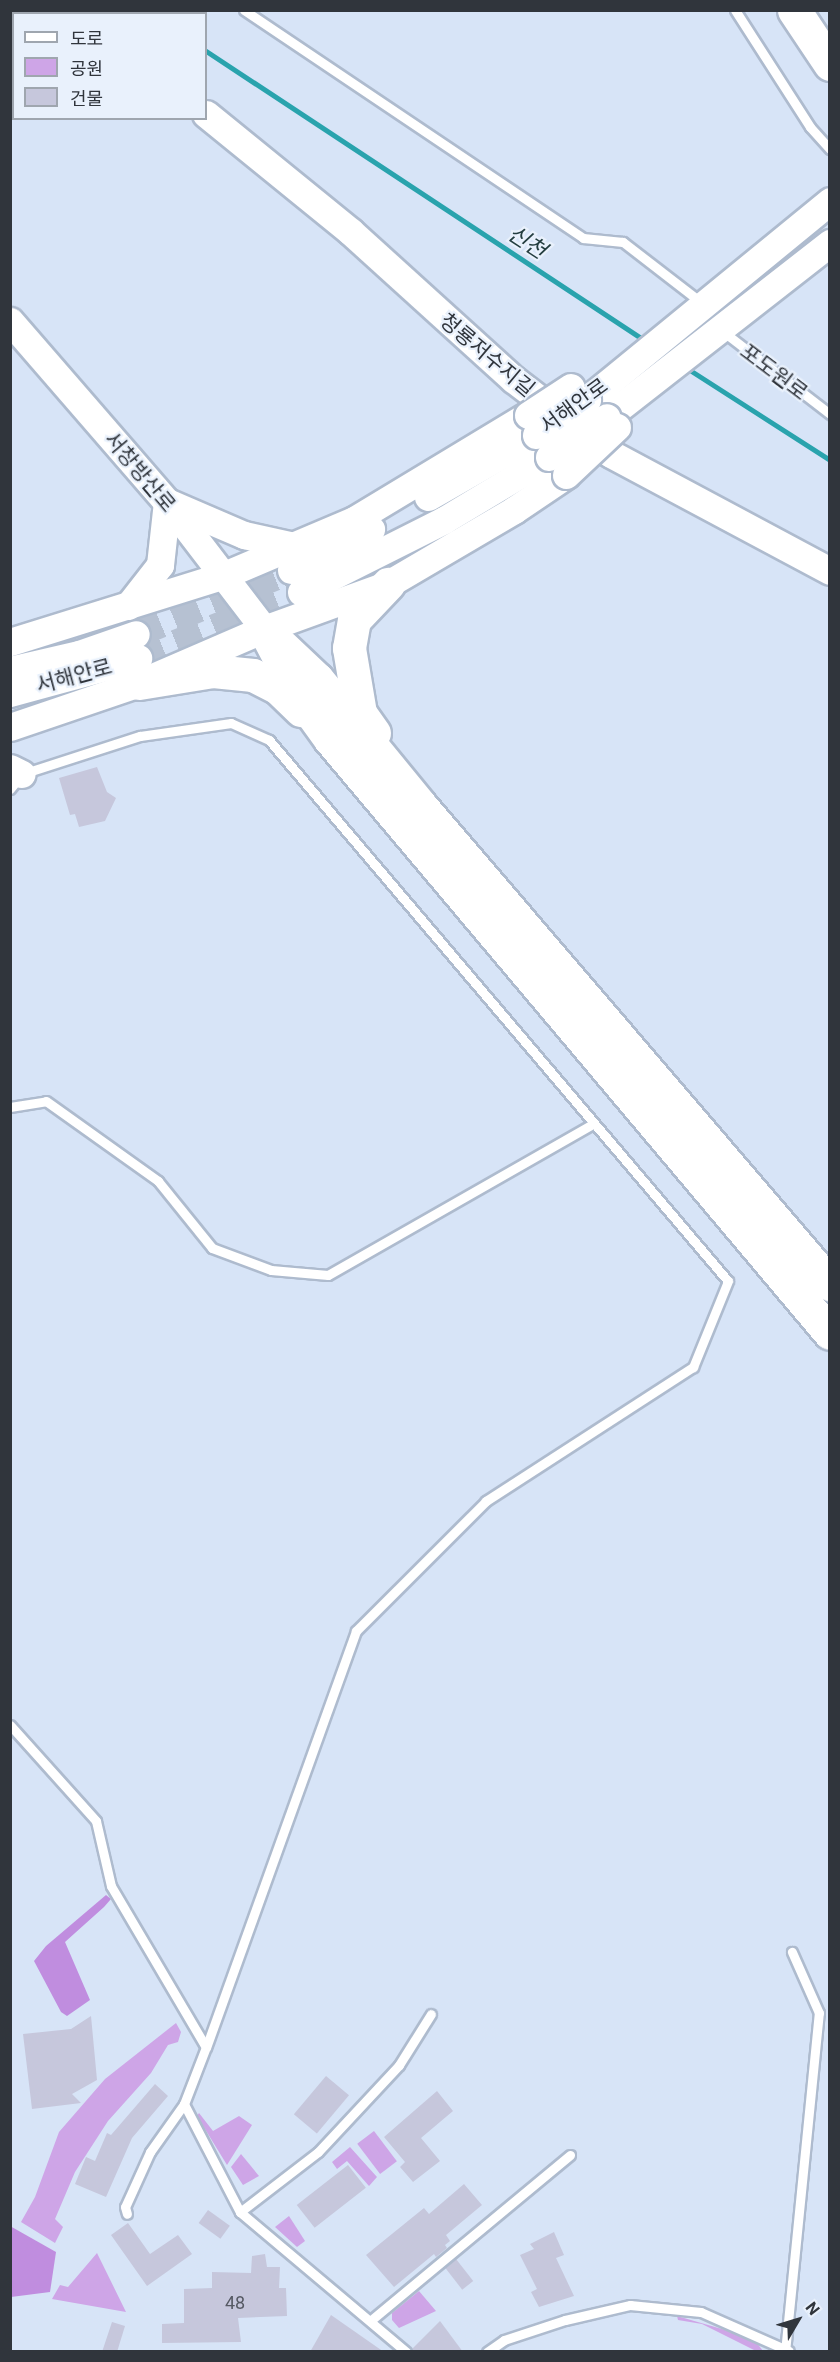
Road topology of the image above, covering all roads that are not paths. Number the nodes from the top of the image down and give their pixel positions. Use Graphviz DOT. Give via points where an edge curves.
graph roads {
  1 [pos="244,10"];
  2 [pos="735,10"];
  3 [pos="794,10"];
  4 [pos="830,64"];
  5 [pos="207,115"];
  6 [pos="830,149"];
  7 [pos="830,201"];
  8 [pos="830,243"];
  9 [pos="702,303"];
  10 [pos="10,321"];
  11 [pos="715,332"];
  12 [pos="596,408"];
  13 [pos="830,414"];
  14 [pos="545,445"];
  15 [pos="167,502"];
  16 [pos="295,569"];
  17 [pos="830,571"];
  18 [pos="222,576"];
  19 [pos="388,584"];
  20 [pos="128,606"];
  21 [pos="264,629"];
  22 [pos="10,642"];
  23 [pos="138,658"];
  24 [pos="10,670"];
  25 [pos="10,693"];
  26 [pos="10,726"];
  27 [pos="330,739"];
  28 [pos="14,777"];
  29 [pos="420,805"];
  30 [pos="10,1107"];
  31 [pos="594,1123"];
  32 [pos="830,1284"];
  33 [pos="830,1333"];
  34 [pos="10,1725"];
  35 [pos="792,1952"];
  36 [pos="431,2014"];
  37 [pos="206,2047"];
  38 [pos="184,2104"];
  39 [pos="570,2155"];
  40 [pos="240,2212"];
  41 [pos="127,2214"];
  42 [pos="370,2321"];
  43 [pos="787,2351"];
  44 [pos="406,2352"];
  45 [pos="487,2352"];
  1 -- 9 [label="lane" via="583,238 623,242"];
  2 -- 6 [label="lane" via="810,127"];
  3 -- 4 [label="highway"];
  5 -- 17 [label="main road, 청룡저수지길" via="351,232 513,379 611,454"];
  7 -- 9 [label="main road, 서해안로"];
  8 -- 11 [label="main road"];
  9 -- 12 [label="main road, 서해안로" via="614,366"];
  10 -- 15 [label="main road, 서창방산로"];
  11 -- 12 [label="main road" via="640,394"];
  11 -- 13 [label="lane, 포도원로"];
  12 -- 14 [label="main road, bridge"];
  12 -- 14 [label="main road, 서해안로, bridge"];
  14 -- 16 [label="main road" via="354,520"];
  14 -- 16 [label="main road, 서해안로" via="444,520"];
  14 -- 19 [label="main road" via="514,510"];
  15 -- 16 [label="main road" via="244,535"];
  15 -- 18 [label="main road, 서창방산로"];
  15 -- 20 [label="main road" via="160,565"];
  16 -- 18 [label="main road"];
  18 -- 20 [label="main road"];
  18 -- 21 [label="main road, 서창방산로"];
  19 -- 21 [label="main road"];
  19 -- 29 [label="highway" via="354,620 349,648 360,713"];
  20 -- 22 [label="main road"];
  21 -- 23 [label="main road"];
  21 -- 27 [label="highway" via="300,696"];
  21 -- 29 [label="highway" via="317,679"];
  23 -- 24 [label="main road, 서해안로" via="79,654"];
  23 -- 25 [label="main road, 서해안로"];
  23 -- 26 [label="main road"];
  23 -- 27 [label="highway" via="252,675 278,688"];
  27 -- 33 [label="highway"];
  28 -- 31 [label="lane" via="140,736 231,723 269,740"];
  29 -- 32 [label="highway"];
  30 -- 31 [label="lane" via="46,1101 158,1181 213,1248 271,1270 328,1275"];
  31 -- 37 [label="lane" via="728,1281 693,1367 486,1501 356,1631"];
  34 -- 37 [label="lane" via="96,1821 111,1886"];
  35 -- 43 [label="lane" via="819,2013"];
  36 -- 40 [label="lane" via="399,2065 318,2152"];
  37 -- 38 [label="lane"];
  38 -- 40 [label="lane"];
  38 -- 41 [label="lane" via="150,2151 124,2207"];
  39 -- 42 [label="lane"];
  40 -- 42 [label="lane"];
  42 -- 44 [label="lane"];
  43 -- 45 [label="lane" via="701,2312 630,2306 565,2320 504,2340"];
}
